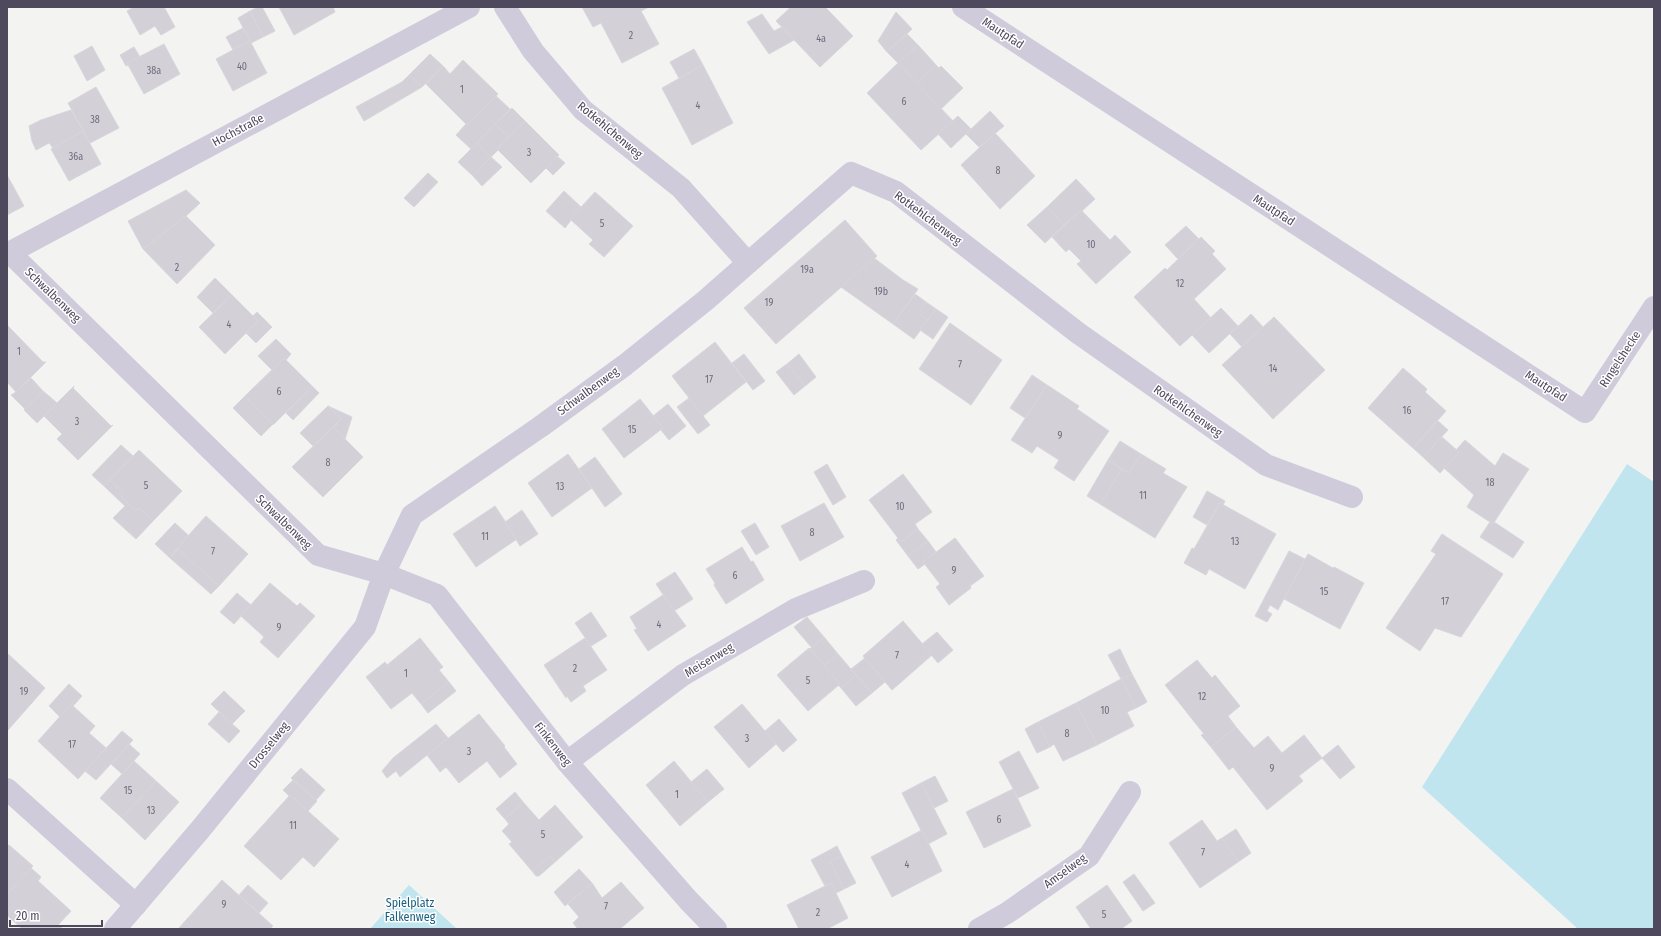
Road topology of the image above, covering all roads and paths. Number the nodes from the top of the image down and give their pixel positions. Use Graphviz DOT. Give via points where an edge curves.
graph roads {
  1 [pos="469,7"];
  2 [pos="505,7"];
  3 [pos="963,7"];
  4 [pos="8,253"];
  5 [pos="748,264"];
  6 [pos="1654,307"];
  7 [pos="1586,412"];
  8 [pos="1352,497"];
  9 [pos="384,574"];
  10 [pos="864,581"];
  11 [pos="567,762"];
  12 [pos="7,789"];
  13 [pos="1130,792"];
  14 [pos="136,906"];
  15 [pos="115,929"];
  16 [pos="716,929"];
  17 [pos="979,929"];
  1 -- 4 [label="street, Hochstraße"];
  2 -- 5 [label="street, Rotkehlchenweg" via="533,51 583,110 681,188"];
  3 -- 7 [label="street, Mautpfad"];
  4 -- 9 [label="street, Schwalbenweg" via="318,555"];
  5 -- 8 [label="street, Rotkehlchenweg" via="851,173 896,192 1078,333 1266,465"];
  5 -- 9 [label="street, Schwalbenweg" via="625,364 540,427 412,515"];
  6 -- 7 [label="street, Ringelshecke"];
  9 -- 11 [label="street, Finkenweg" via="437,595"];
  9 -- 14 [label="street, Drosselweg" via="365,627"];
  10 -- 11 [label="street, Meisenweg" via="796,609 683,675"];
  11 -- 16 [label="street, Finkenweg"];
  12 -- 14 [label="street"];
  13 -- 17 [label="street, Amselweg" via="1089,856 1007,913"];
  14 -- 15 [label="street, Drosselweg"];
}
